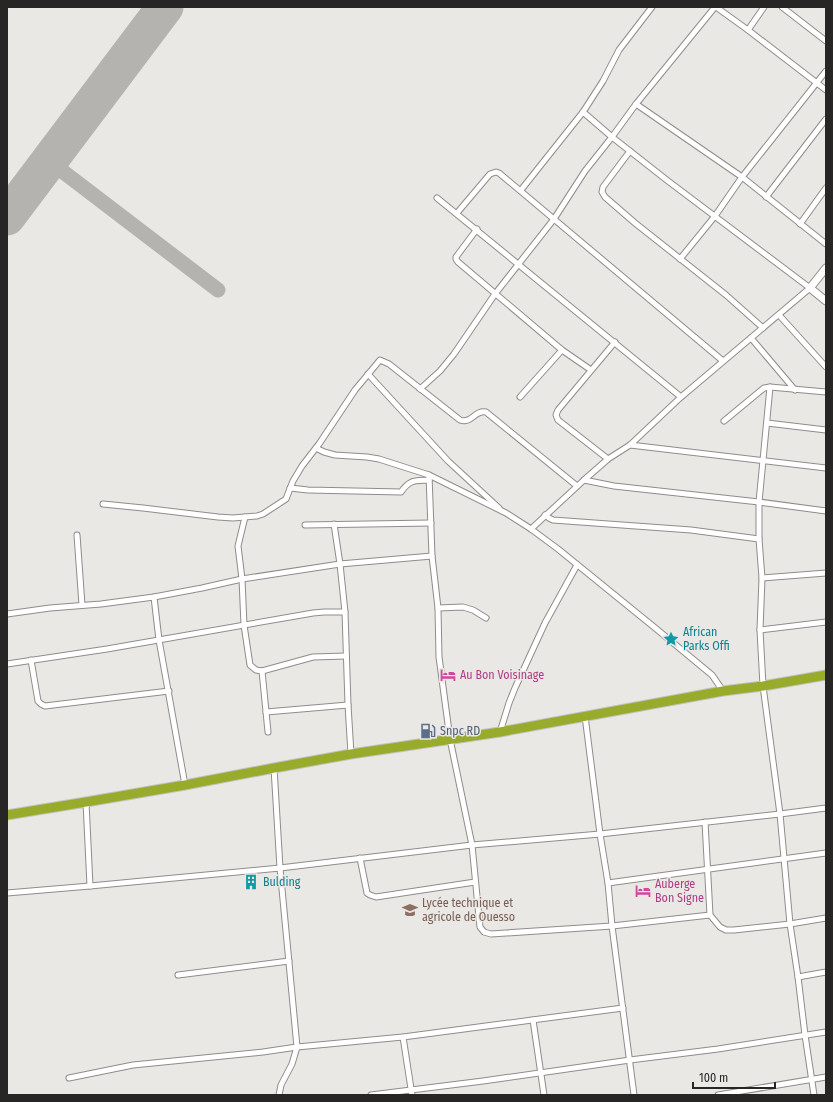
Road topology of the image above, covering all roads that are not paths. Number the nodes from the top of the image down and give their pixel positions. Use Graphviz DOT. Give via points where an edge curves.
graph roads {
  1 [pos="652,7"];
  2 [pos="716,7"];
  3 [pos="764,7"];
  4 [pos="782,7"];
  5 [pos="748,30"];
  6 [pos="826,41"];
  7 [pos="826,71"];
  8 [pos="817,83"];
  9 [pos="826,90"];
  10 [pos="636,104"];
  11 [pos="583,112"];
  12 [pos="826,118"];
  13 [pos="612,137"];
  14 [pos="630,151"];
  15 [pos="742,177"];
  16 [pos="826,188"];
  17 [pos="521,190"];
  18 [pos="766,196"];
  19 [pos="437,198"];
  20 [pos="456,213"];
  21 [pos="715,216"];
  22 [pos="554,219"];
  23 [pos="800,224"];
  24 [pos="477,229"];
  25 [pos="826,244"];
  26 [pos="680,259"];
  27 [pos="519,264"];
  28 [pos="826,268"];
  29 [pos="810,288"];
  30 [pos="496,294"];
  31 [pos="826,301"];
  32 [pos="779,315"];
  33 [pos="763,328"];
  34 [pos="751,338"];
  35 [pos="615,342"];
  36 [pos="562,350"];
  37 [pos="724,361"];
  38 [pos="826,367"];
  39 [pos="591,370"];
  40 [pos="368,374"];
  41 [pos="770,387"];
  42 [pos="420,389"];
  43 [pos="795,390"];
  44 [pos="826,392"];
  45 [pos="520,396"];
  46 [pos="681,397"];
  47 [pos="724,421"];
  48 [pos="767,424"];
  49 [pos="826,430"];
  50 [pos="630,445"];
  51 [pos="316,448"];
  52 [pos="608,459"];
  53 [pos="763,461"];
  54 [pos="826,468"];
  55 [pos="429,478"];
  56 [pos="584,480"];
  57 [pos="577,486"];
  58 [pos="290,488"];
  59 [pos="759,502"];
  60 [pos="103,504"];
  61 [pos="826,512"];
  62 [pos="506,514"];
  63 [pos="545,515"];
  64 [pos="245,517"];
  65 [pos="431,523"];
  66 [pos="334,524"];
  67 [pos="304,525"];
  68 [pos="531,529"];
  69 [pos="77,535"];
  70 [pos="759,539"];
  71 [pos="432,556"];
  72 [pos="340,564"];
  73 [pos="577,565"];
  74 [pos="826,573"];
  75 [pos="762,578"];
  76 [pos="242,579"];
  77 [pos="154,597"];
  78 [pos="82,605"];
  79 [pos="438,608"];
  80 [pos="345,612"];
  81 [pos="7,614"];
  82 [pos="486,618"];
  83 [pos="826,622"];
  84 [pos="244,625"];
  85 [pos="760,630"];
  86 [pos="159,640"];
  87 [pos="346,656"];
  88 [pos="31,660"];
  89 [pos="7,664"];
  90 [pos="262,671"];
  91 [pos="826,675"];
  92 [pos="763,686"];
  93 [pos="169,691"];
  94 [pos="723,691"];
  95 [pos="348,705"];
  96 [pos="266,712"];
  97 [pos="585,716"];
  98 [pos="268,732"];
  99 [pos="500,732"];
  100 [pos="450,739"];
  101 [pos="351,754"];
  102 [pos="274,768"];
  103 [pos="185,785"];
  104 [pos="86,802"];
  105 [pos="826,808"];
  106 [pos="7,814"];
  107 [pos="780,814"];
  108 [pos="704,822"];
  109 [pos="600,834"];
  110 [pos="472,845"];
  111 [pos="826,853"];
  112 [pos="360,858"];
  113 [pos="785,859"];
  114 [pos="280,868"];
  115 [pos="707,869"];
  116 [pos="475,882"];
  117 [pos="608,883"];
  118 [pos="90,886"];
  119 [pos="7,893"];
  120 [pos="710,915"];
  121 [pos="826,918"];
  122 [pos="790,924"];
  123 [pos="612,926"];
  124 [pos="289,961"];
  125 [pos="826,972"];
  126 [pos="178,975"];
  127 [pos="798,977"];
  128 [pos="623,1008"];
  129 [pos="533,1020"];
  130 [pos="826,1032"];
  131 [pos="805,1035"];
  132 [pos="403,1037"];
  133 [pos="297,1047"];
  134 [pos="630,1060"];
  135 [pos="542,1073"];
  136 [pos="826,1077"];
  137 [pos="69,1078"];
  138 [pos="812,1079"];
  139 [pos="411,1093"];
  140 [pos="279,1095"];
  141 [pos="371,1095"];
  142 [pos="544,1095"];
  143 [pos="634,1095"];
  144 [pos="718,1095"];
  145 [pos="814,1095"];
  1 -- 11 [label="street" via="619,50"];
  2 -- 5 [label="street"];
  2 -- 10 [label="street"];
  3 -- 5 [label="street"];
  4 -- 6 [label="street"];
  5 -- 8 [label="street"];
  7 -- 8 [label="street"];
  8 -- 9 [label="street"];
  8 -- 15 [label="street"];
  10 -- 13 [label="street"];
  10 -- 15 [label="street"];
  11 -- 13 [label="street"];
  11 -- 17 [label="street"];
  12 -- 18 [label="street"];
  13 -- 14 [label="street"];
  13 -- 22 [label="street" via="579,179"];
  14 -- 21 [label="street"];
  14 -- 26 [label="street" via="602,192 635,223"];
  15 -- 18 [label="street"];
  15 -- 21 [label="street"];
  16 -- 23 [label="street"];
  17 -- 20 [label="street" via="499,173 493,172"];
  17 -- 22 [label="street"];
  18 -- 23 [label="street"];
  19 -- 20 [label="street"];
  20 -- 24 [label="street"];
  21 -- 26 [label="street"];
  21 -- 29 [label="street"];
  22 -- 27 [label="street"];
  22 -- 37 [label="street"];
  23 -- 25 [label="street"];
  24 -- 27 [label="street"];
  24 -- 30 [label="street" via="456,259"];
  26 -- 33 [label="street"];
  27 -- 30 [label="street"];
  27 -- 35 [label="street"];
  28 -- 29 [label="street"];
  29 -- 31 [label="street"];
  29 -- 32 [label="street"];
  30 -- 36 [label="street"];
  30 -- 42 [label="street" via="445,365"];
  32 -- 33 [label="street"];
  32 -- 38 [label="street"];
  33 -- 34 [label="street"];
  34 -- 37 [label="street"];
  34 -- 43 [label="street"];
  35 -- 39 [label="street"];
  35 -- 46 [label="street"];
  36 -- 39 [label="street"];
  36 -- 45 [label="street"];
  37 -- 46 [label="street"];
  39 -- 52 [label="street" via="556,415 558,420"];
  40 -- 42 [label="street" via="379,360 382,360"];
  40 -- 51 [label="street"];
  40 -- 62 [label="street" via="448,461"];
  41 -- 43 [label="street"];
  41 -- 47 [label="street" via="754,395"];
  41 -- 48 [label="street"];
  42 -- 57 [label="street" via="464,422 478,413 486,412"];
  43 -- 44 [label="street"];
  46 -- 50 [label="street"];
  48 -- 49 [label="street"];
  48 -- 53 [label="street"];
  50 -- 52 [label="street"];
  50 -- 53 [label="street"];
  51 -- 55 [label="street" via="335,455 379,459"];
  51 -- 58 [label="street"];
  52 -- 56 [label="street"];
  53 -- 54 [label="street"];
  53 -- 59 [label="street"];
  55 -- 58 [label="street" via="411,482 401,492"];
  55 -- 62 [label="street"];
  55 -- 65 [label="street"];
  56 -- 57 [label="street"];
  56 -- 59 [label="street" via="614,486"];
  57 -- 63 [label="street"];
  58 -- 64 [label="street" via="283,502 258,516"];
  59 -- 61 [label="street"];
  59 -- 70 [label="street"];
  60 -- 64 [label="street" via="202,516"];
  62 -- 68 [label="street"];
  63 -- 68 [label="street"];
  63 -- 70 [label="street" via="554,520 691,530"];
  64 -- 76 [label="street" via="238,546"];
  65 -- 66 [label="street"];
  65 -- 71 [label="street"];
  66 -- 67 [label="street"];
  66 -- 72 [label="street"];
  68 -- 73 [label="street"];
  69 -- 78 [label="street"];
  70 -- 75 [label="street"];
  71 -- 72 [label="street"];
  71 -- 79 [label="street"];
  72 -- 76 [label="street"];
  72 -- 80 [label="street"];
  73 -- 94 [label="street" via="710,673"];
  73 -- 99 [label="street" via="515,688"];
  74 -- 75 [label="street"];
  75 -- 85 [label="street"];
  76 -- 77 [label="street"];
  76 -- 84 [label="street"];
  77 -- 78 [label="street"];
  77 -- 86 [label="street"];
  78 -- 81 [label="street"];
  79 -- 82 [label="street" via="463,607"];
  79 -- 100 [label="street" via="440,657"];
  80 -- 84 [label="street" via="319,612"];
  80 -- 87 [label="street"];
  83 -- 85 [label="street"];
  84 -- 86 [label="street"];
  84 -- 90 [label="street" via="250,665"];
  85 -- 92 [label="street"];
  86 -- 88 [label="street"];
  86 -- 93 [label="street"];
  87 -- 90 [label="street" via="313,657"];
  87 -- 95 [label="street"];
  88 -- 89 [label="street"];
  88 -- 93 [label="street" via="38,701 45,706"];
  90 -- 96 [label="street"];
  91 -- 92 [label="highway"];
  92 -- 94 [label="highway"];
  92 -- 107 [label="street"];
  93 -- 103 [label="street"];
  94 -- 97 [label="highway"];
  95 -- 96 [label="street"];
  95 -- 101 [label="street"];
  96 -- 98 [label="street"];
  97 -- 99 [label="highway"];
  97 -- 109 [label="street"];
  99 -- 100 [label="highway"];
  100 -- 101 [label="highway"];
  100 -- 110 [label="street"];
  101 -- 102 [label="highway"];
  102 -- 103 [label="highway"];
  102 -- 114 [label="street"];
  103 -- 104 [label="highway"];
  104 -- 106 [label="highway"];
  104 -- 118 [label="street"];
  105 -- 107 [label="street"];
  107 -- 108 [label="street"];
  107 -- 113 [label="street"];
  108 -- 109 [label="street"];
  108 -- 115 [label="street"];
  109 -- 110 [label="street"];
  109 -- 117 [label="street"];
  110 -- 112 [label="street"];
  110 -- 116 [label="street"];
  111 -- 113 [label="street"];
  112 -- 114 [label="street"];
  112 -- 116 [label="street" via="367,893 376,897"];
  113 -- 115 [label="street"];
  113 -- 122 [label="street"];
  114 -- 118 [label="street"];
  114 -- 124 [label="street"];
  115 -- 117 [label="street"];
  115 -- 120 [label="street"];
  116 -- 123 [label="street" via="480,927 484,932 491,934"];
  117 -- 123 [label="street"];
  118 -- 119 [label="street"];
  120 -- 122 [label="street" via="726,930"];
  120 -- 123 [label="street"];
  121 -- 122 [label="street"];
  122 -- 127 [label="street"];
  123 -- 128 [label="street"];
  124 -- 126 [label="street"];
  124 -- 133 [label="street"];
  125 -- 127 [label="street"];
  127 -- 131 [label="street"];
  128 -- 129 [label="street"];
  128 -- 134 [label="street"];
  129 -- 132 [label="street"];
  129 -- 135 [label="street"];
  130 -- 131 [label="street"];
  131 -- 134 [label="street"];
  131 -- 138 [label="street"];
  132 -- 133 [label="street"];
  132 -- 139 [label="street"];
  133 -- 137 [label="street" via="133,1065"];
  133 -- 140 [label="street"];
  134 -- 135 [label="street"];
  134 -- 143 [label="street"];
  135 -- 139 [label="street"];
  135 -- 142 [label="street"];
  136 -- 138 [label="street"];
  138 -- 144 [label="street"];
  138 -- 145 [label="street"];
  139 -- 141 [label="street"];
}
